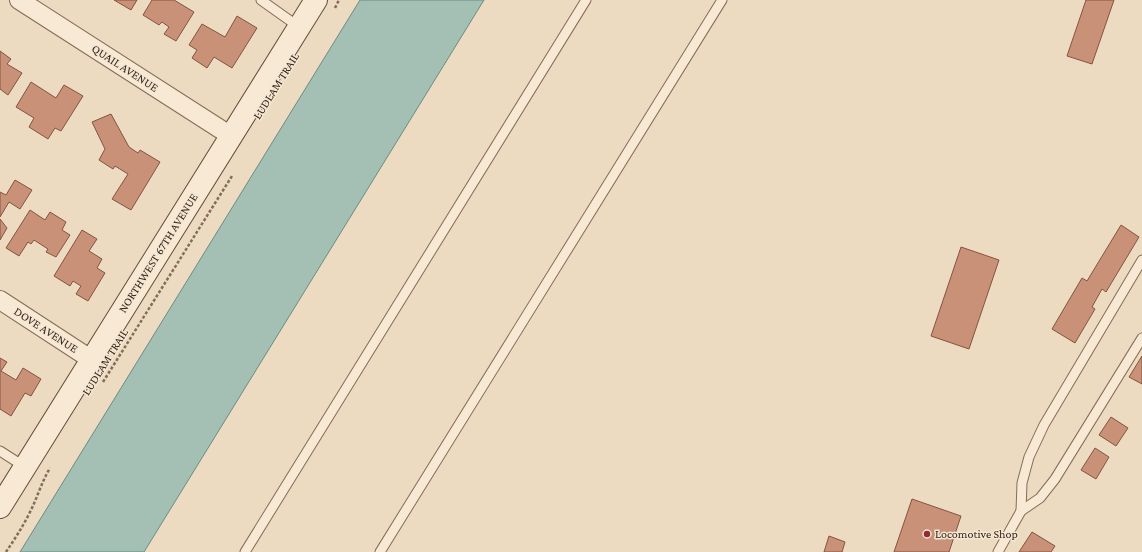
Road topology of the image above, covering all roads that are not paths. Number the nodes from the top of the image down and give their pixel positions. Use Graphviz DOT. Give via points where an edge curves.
graph roads {
  1 [pos="19,0"];
  2 [pos="261,0"];
  3 [pos="586,0"];
  4 [pos="722,0"];
  5 [pos="324,6"];
  6 [pos="299,27"];
  7 [pos="231,136"];
  8 [pos="1142,260"];
  9 [pos="0,300"];
  10 [pos="1142,338"];
  11 [pos="92,360"];
  12 [pos="0,451"];
  13 [pos="25,467"];
  14 [pos="0,507"];
  15 [pos="1021,511"];
  16 [pos="245,552"];
  17 [pos="380,552"];
  18 [pos="998,552"];
  1 -- 7 [label="street, QUAIL AVENUE"];
  2 -- 6 [label="lane"];
  3 -- 16 [label="lane"];
  4 -- 17 [label="lane"];
  5 -- 6 [label="street, NORTHWEST 67TH AVENUE"];
  6 -- 7 [label="street, NORTHWEST 67TH AVENUE"];
  7 -- 11 [label="street, NORTHWEST 67TH AVENUE"];
  8 -- 15 [label="lane" via="1044,425 1029,457 1022,483"];
  9 -- 11 [label="street, DOVE AVENUE"];
  10 -- 15 [label="lane" via="1055,479 1040,498"];
  11 -- 13 [label="street, NORTHWEST 67TH AVENUE"];
  12 -- 13 [label="lane"];
  13 -- 14 [label="street, NORTHWEST 67TH AVENUE"];
  15 -- 18 [label="lane"];
}
